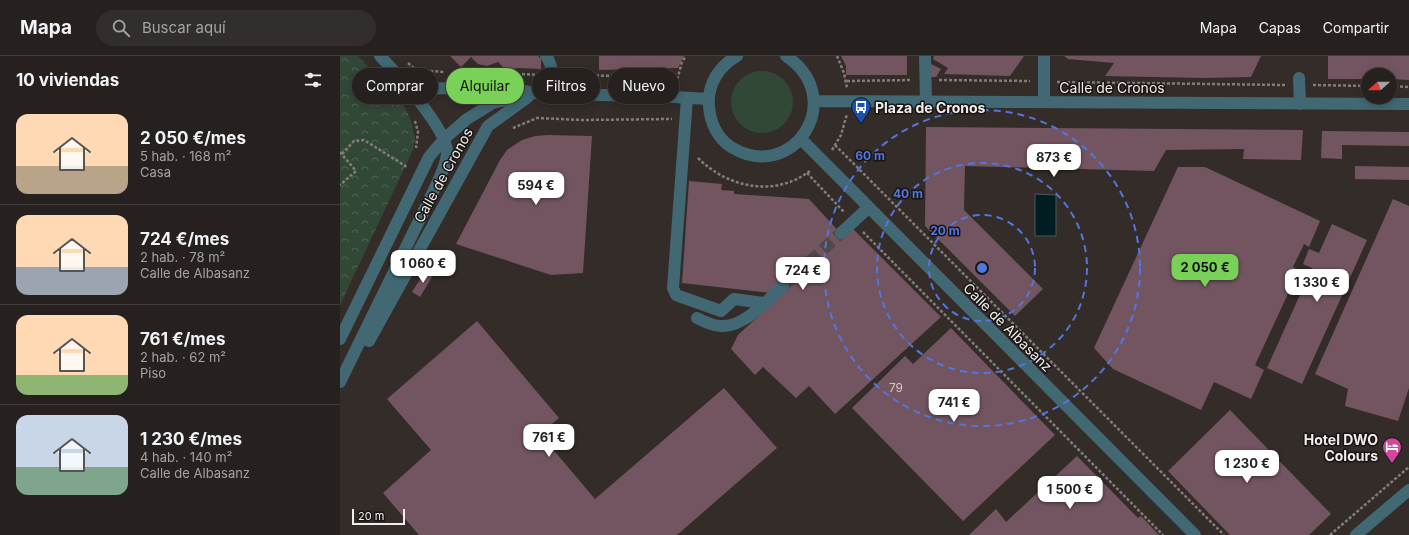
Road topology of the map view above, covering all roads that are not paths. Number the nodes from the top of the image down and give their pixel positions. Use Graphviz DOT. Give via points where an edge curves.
graph roads {
  1 [pos="380,56"];
  2 [pos="546,56"];
  3 [pos="787,56"];
  4 [pos="925,56"];
  5 [pos="1044,56"];
  6 [pos="731,57"];
  7 [pos="391,68"];
  8 [pos="551,68"];
  9 [pos="1299,81"];
  10 [pos="438,88"];
  11 [pos="532,93"];
  12 [pos="532,93"];
  13 [pos="532,94"];
  14 [pos="600,95"];
  15 [pos="687,98"];
  16 [pos="708,99"];
  17 [pos="815,101"];
  18 [pos="926,101"];
  19 [pos="1044,102"];
  20 [pos="421,104"];
  21 [pos="1300,104"];
  22 [pos="1409,104"];
  23 [pos="444,139"];
  24 [pos="800,139"];
  25 [pos="868,208"];
  26 [pos="841,233"];
  27 [pos="783,286"];
  28 [pos="764,303"];
  29 [pos="697,318"];
  30 [pos="340,339"];
  31 [pos="340,382"];
  32 [pos="340,393"];
  33 [pos="1409,490"];
  34 [pos="1196,535"];
  35 [pos="1356,535"];
  1 -- 7 [label="street"];
  2 -- 8 [label="street"];
  3 -- 17 [label="street" via="801,68 811,83"];
  4 -- 18 [label="street"];
  5 -- 19 [label="street"];
  6 -- 16 [label="street" via="711,84"];
  9 -- 21 [label="street"];
  10 -- 11 [label="street" via="504,87"];
  12 -- 23 [label="street, Calle de Cronos" via="493,103 467,119"];
  13 -- 32 [label="street, Calle de Cronos" via="488,126"];
  14 -- 15 [label="street, Calle de Cronos"];
  15 -- 16 [label="street, Calle de Cronos"];
  15 -- 28 [label="street" via="673,288 676,295 721,311 734,299"];
  16 -- 24 [label="street" via="716,131 726,143 740,152 756,156 772,155 788,150"];
  17 -- 18 [label="street, Calle de Cronos"];
  17 -- 24 [label="street" via="808,128"];
  18 -- 19 [label="street, Calle de Cronos"];
  19 -- 21 [label="street, Calle de Cronos"];
  20 -- 23 [label="street"];
  21 -- 22 [label="street, Calle de Cronos"];
  23 -- 30 [label="street, Calle de Cronos" via="429,157 417,179"];
  23 -- 31 [label="street, Calle de Cronos" via="448,150 447,160"];
  24 -- 25 [label="street, Calle de Albasanz"];
  25 -- 26 [label="street"];
  25 -- 34 [label="street, Calle de Albasanz"];
  27 -- 28 [label="street"];
  28 -- 29 [label="street" via="752,315 734,324 722,326"];
  33 -- 35 [label="street"];
}
